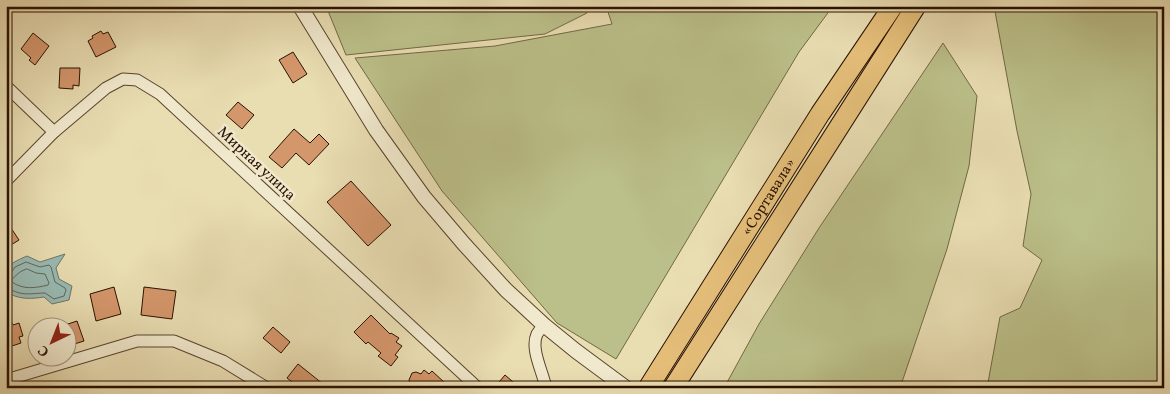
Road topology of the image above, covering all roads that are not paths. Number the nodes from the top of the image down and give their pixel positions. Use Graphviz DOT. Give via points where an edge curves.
graph roads {
  1 [pos="300,6"];
  2 [pos="893,6"];
  3 [pos="916,6"];
  4 [pos="6,86"];
  5 [pos="54,132"];
  6 [pos="6,181"];
  7 [pos="544,325"];
  8 [pos="6,380"];
  9 [pos="267,388"];
  10 [pos="478,388"];
  11 [pos="546,388"];
  12 [pos="626,388"];
  13 [pos="648,388"];
  14 [pos="674,388"];
  1 -- 7 [label="street" via="376,130 424,197 506,290"];
  2 -- 13 [label="highway, «Сортавала»" via="820,114"];
  3 -- 14 [label="highway, «Сортавала»"];
  4 -- 5 [label="street"];
  5 -- 6 [label="street, Мирная улица"];
  5 -- 10 [label="street, Мирная улица" via="106,88 123,78 137,80 160,94"];
  7 -- 11 [label="street" via="535,343"];
  7 -- 12 [label="street"];
  8 -- 9 [label="street" via="137,342 174,341 223,361"];
}
